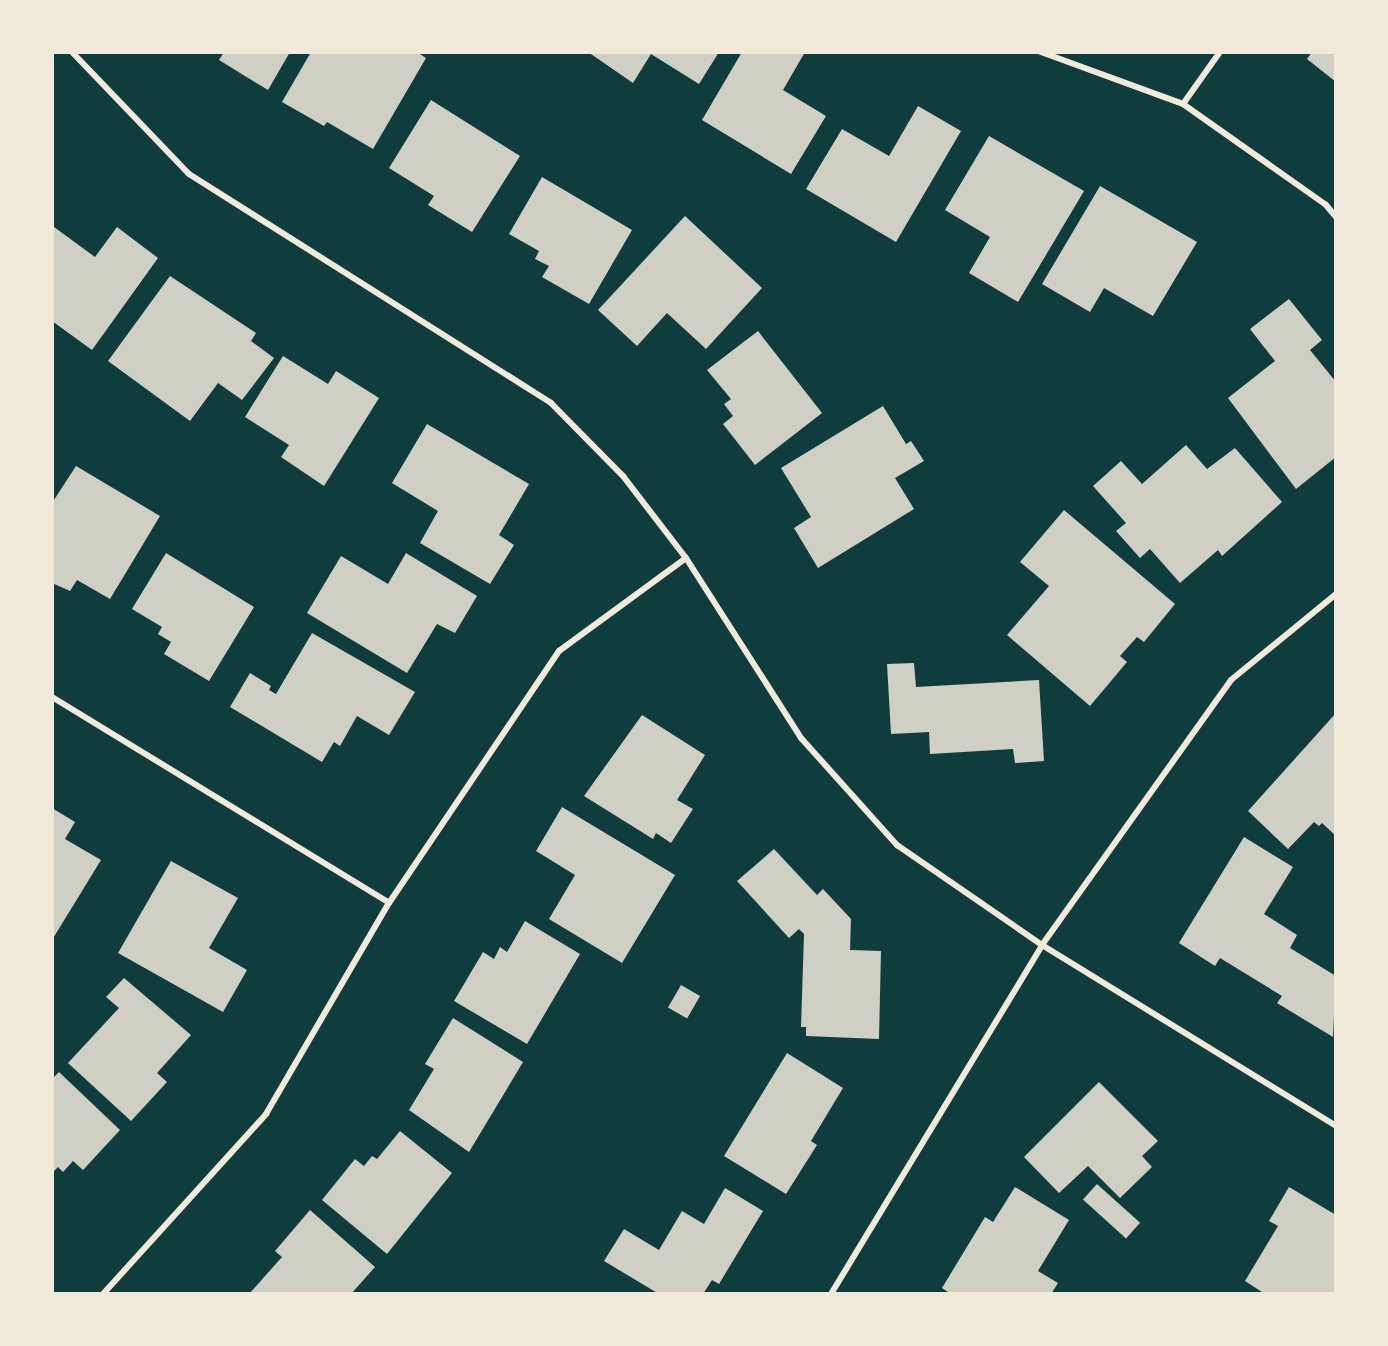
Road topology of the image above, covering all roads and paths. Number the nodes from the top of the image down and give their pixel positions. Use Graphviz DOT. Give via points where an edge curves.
graph roads {
  1 [pos="72,52"];
  2 [pos="1041,52"];
  3 [pos="1220,52"];
  4 [pos="1183,104"];
  5 [pos="1335,217"];
  6 [pos="686,558"];
  7 [pos="1335,594"];
  8 [pos="52,697"];
  9 [pos="389,903"];
  10 [pos="1042,945"];
  11 [pos="1335,1126"];
  12 [pos="103,1293"];
  13 [pos="831,1293"];
  1 -- 6 [label="street" via="189,174 551,403 623,476"];
  2 -- 4 [label="street"];
  3 -- 4 [label="street"];
  4 -- 5 [label="street" via="1326,205"];
  6 -- 9 [label="street" via="559,651"];
  6 -- 10 [label="street" via="801,738 897,844"];
  7 -- 10 [label="street" via="1231,680"];
  8 -- 9 [label="street"];
  9 -- 12 [label="street" via="266,1114"];
  10 -- 11 [label="street"];
  10 -- 13 [label="street"];
}
